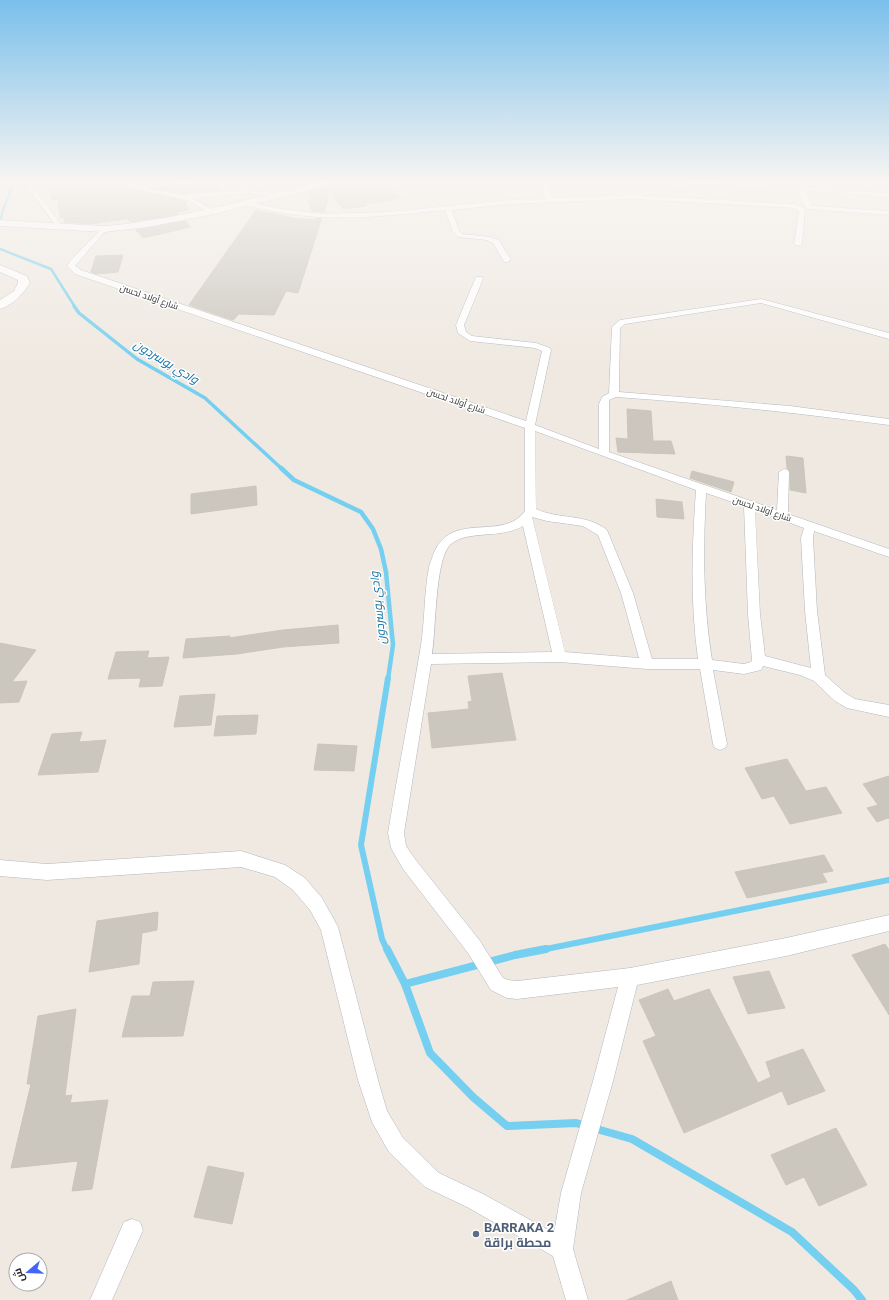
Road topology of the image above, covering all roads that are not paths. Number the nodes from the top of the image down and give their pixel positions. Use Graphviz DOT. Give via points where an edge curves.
graph roads {
  1 [pos="92,242"];
  2 [pos="495,242"];
  3 [pos="507,260"];
  4 [pos="0,268"];
  5 [pos="479,279"];
  6 [pos="0,305"];
  7 [pos="889,336"];
  8 [pos="614,394"];
  9 [pos="889,422"];
  10 [pos="530,426"];
  11 [pos="604,454"];
  12 [pos="784,472"];
  13 [pos="701,488"];
  14 [pos="749,505"];
  15 [pos="528,515"];
  16 [pos="782,516"];
  17 [pos="810,526"];
  18 [pos="889,553"];
  19 [pos="560,657"];
  20 [pos="424,659"];
  21 [pos="759,660"];
  22 [pos="647,664"];
  23 [pos="705,664"];
  24 [pos="819,677"];
  25 [pos="889,711"];
  26 [pos="720,744"];
  27 [pos="0,868"];
  28 [pos="889,923"];
  29 [pos="630,977"];
  30 [pos="132,1230"];
  31 [pos="562,1249"];
  32 [pos="101,1300"];
  33 [pos="577,1300"];
  1 -- 10 [label="street, شارع أولاد لحسن" via="71,266 83,275"];
  2 -- 3 [label="street"];
  4 -- 6 [label="street" via="23,278 24,283 18,293"];
  5 -- 10 [label="street" via="460,325 462,333 470,338 536,346 547,350"];
  7 -- 8 [label="street" via="761,301 623,322 616,327"];
  8 -- 9 [label="street" via="790,409"];
  8 -- 11 [label="street" via="605,399 604,404"];
  10 -- 11 [label="street, شارع أولاد لحسن"];
  10 -- 15 [label="street"];
  11 -- 13 [label="street, شارع أولاد لحسن"];
  12 -- 16 [label="street"];
  13 -- 14 [label="street, شارع أولاد لحسن"];
  13 -- 23 [label="street" via="699,588"];
  14 -- 16 [label="street, شارع أولاد لحسن"];
  14 -- 21 [label="street" via="754,614"];
  15 -- 19 [label="street"];
  15 -- 20 [label="street" via="523,522 515,526 471,532 445,542 434,572 429,635"];
  15 -- 22 [label="street" via="590,524 598,527 603,533 627,593"];
  16 -- 17 [label="street, شارع أولاد لحسن"];
  17 -- 18 [label="street, شارع أولاد لحسن"];
  17 -- 24 [label="street" via="807,538 811,611"];
  19 -- 20 [label="street"];
  19 -- 22 [label="street"];
  20 -- 29 [label="street" via="396,833 399,848 408,864 474,947 496,984 517,990"];
  21 -- 23 [label="street" via="756,666 744,669"];
  21 -- 24 [label="street" via="802,670"];
  22 -- 23 [label="street"];
  23 -- 26 [label="street"];
  24 -- 25 [label="street" via="840,697 852,704"];
  27 -- 31 [label="street" via="47,872 241,859 280,871 299,884 316,904 329,927 368,1080 379,1115 396,1145 432,1180 476,1201"];
  28 -- 29 [label="street" via="786,947"];
  29 -- 31 [label="street" via="571,1193"];
  30 -- 32 [label="street"];
  31 -- 33 [label="street"];
}
